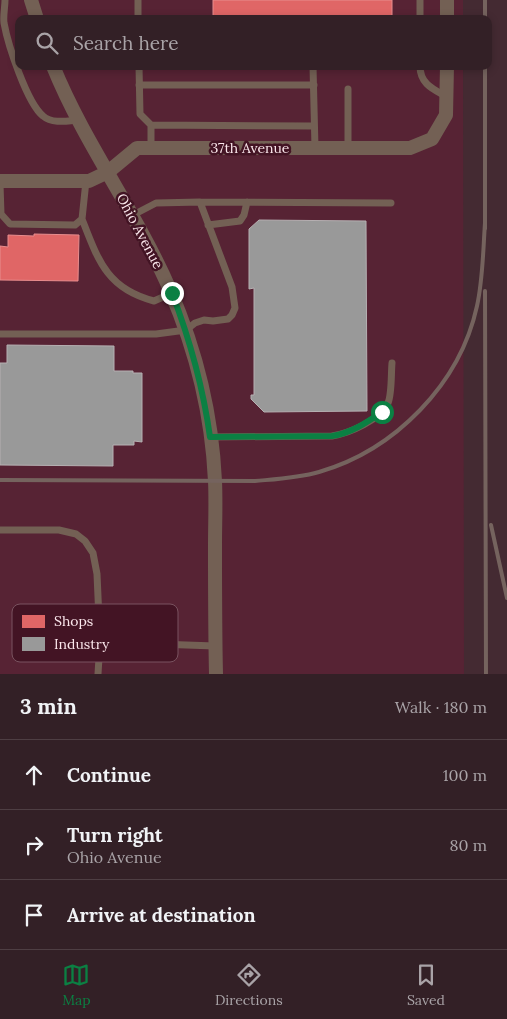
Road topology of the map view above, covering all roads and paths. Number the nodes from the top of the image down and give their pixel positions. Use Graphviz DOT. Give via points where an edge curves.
graph roads {
  1 [pos="5,0"];
  2 [pos="31,0"];
  3 [pos="138,0"];
  4 [pos="420,0"];
  5 [pos="447,0"];
  6 [pos="36,15"];
  7 [pos="138,15"];
  8 [pos="420,15"];
  9 [pos="447,15"];
  10 [pos="2,22"];
  11 [pos="15,61"];
  12 [pos="19,70"];
  13 [pos="55,70"];
  14 [pos="139,70"];
  15 [pos="313,70"];
  16 [pos="420,70"];
  17 [pos="447,70"];
  18 [pos="139,85"];
  19 [pos="314,85"];
  20 [pos="348,89"];
  21 [pos="447,97"];
  22 [pos="77,120"];
  23 [pos="152,125"];
  24 [pos="314,126"];
  25 [pos="151,148"];
  26 [pos="315,148"];
  27 [pos="348,148"];
  28 [pos="108,172"];
  29 [pos="86,181"];
  30 [pos="0,183"];
  31 [pos="200,202"];
  32 [pos="247,202"];
  33 [pos="392,203"];
  34 [pos="133,215"];
  35 [pos="82,219"];
  36 [pos="208,225"];
  37 [pos="172,293"];
  38 [pos="186,330"];
  39 [pos="0,334"];
  40 [pos="392,363"];
  41 [pos="210,437"];
  42 [pos="0,530"];
  43 [pos="98,604"];
  44 [pos="178,645"];
  45 [pos="216,646"];
  46 [pos="216,674"];
  1 -- 10 [label="lane"];
  2 -- 6 [label="street"];
  3 -- 7 [label="lane"];
  4 -- 8 [label="lane"];
  5 -- 9 [label="street"];
  10 -- 11 [label="lane"];
  12 -- 22 [label="lane" via="31,99 44,117 59,122"];
  13 -- 22 [label="street, Ohio Avenue"];
  14 -- 18 [label="lane"];
  15 -- 19 [label="lane"];
  16 -- 21 [label="lane" via="425,84"];
  17 -- 21 [label="street, 37th Avenue"];
  18 -- 19 [label="lane"];
  18 -- 23 [label="lane" via="140,114"];
  19 -- 24 [label="lane"];
  20 -- 27 [label="lane"];
  21 -- 27 [label="street, 37th Avenue" via="446,115 432,140 410,148"];
  22 -- 28 [label="street, Ohio Avenue"];
  23 -- 24 [label="lane"];
  23 -- 25 [label="lane"];
  24 -- 26 [label="lane"];
  25 -- 26 [label="street, 37th Avenue"];
  25 -- 28 [label="street, 37th Avenue" via="137,148"];
  26 -- 27 [label="street, 37th Avenue"];
  28 -- 29 [label="street, 37th Avenue"];
  28 -- 34 [label="street, Ohio Avenue"];
  29 -- 30 [label="street, 37th Avenue"];
  29 -- 35 [label="lane"];
  30 -- 35 [label="lane" via="2,214 10,224 75,225"];
  31 -- 32 [label="lane"];
  31 -- 34 [label="lane" via="156,203"];
  31 -- 36 [label="lane"];
  32 -- 33 [label="lane"];
  32 -- 36 [label="lane" via="240,221"];
  34 -- 37 [label="street, Ohio Avenue"];
  35 -- 37 [label="lane" via="110,277 123,289 154,301"];
  36 -- 38 [label="lane" via="232,286 235,308 228,319 204,320"];
  37 -- 38 [label="street, Ohio Avenue"];
  38 -- 39 [label="lane" via="156,334"];
  38 -- 41 [label="street, Ohio Avenue" via="205,402"];
  40 -- 41 [label="lane" via="389,401 382,412 343,434"];
  41 -- 45 [label="street, Ohio Avenue" via="215,481"];
  42 -- 43 [label="lane" via="59,530 76,534 93,553"];
  44 -- 45 [label="lane"];
  45 -- 46 [label="street, Ohio Avenue"];
}
